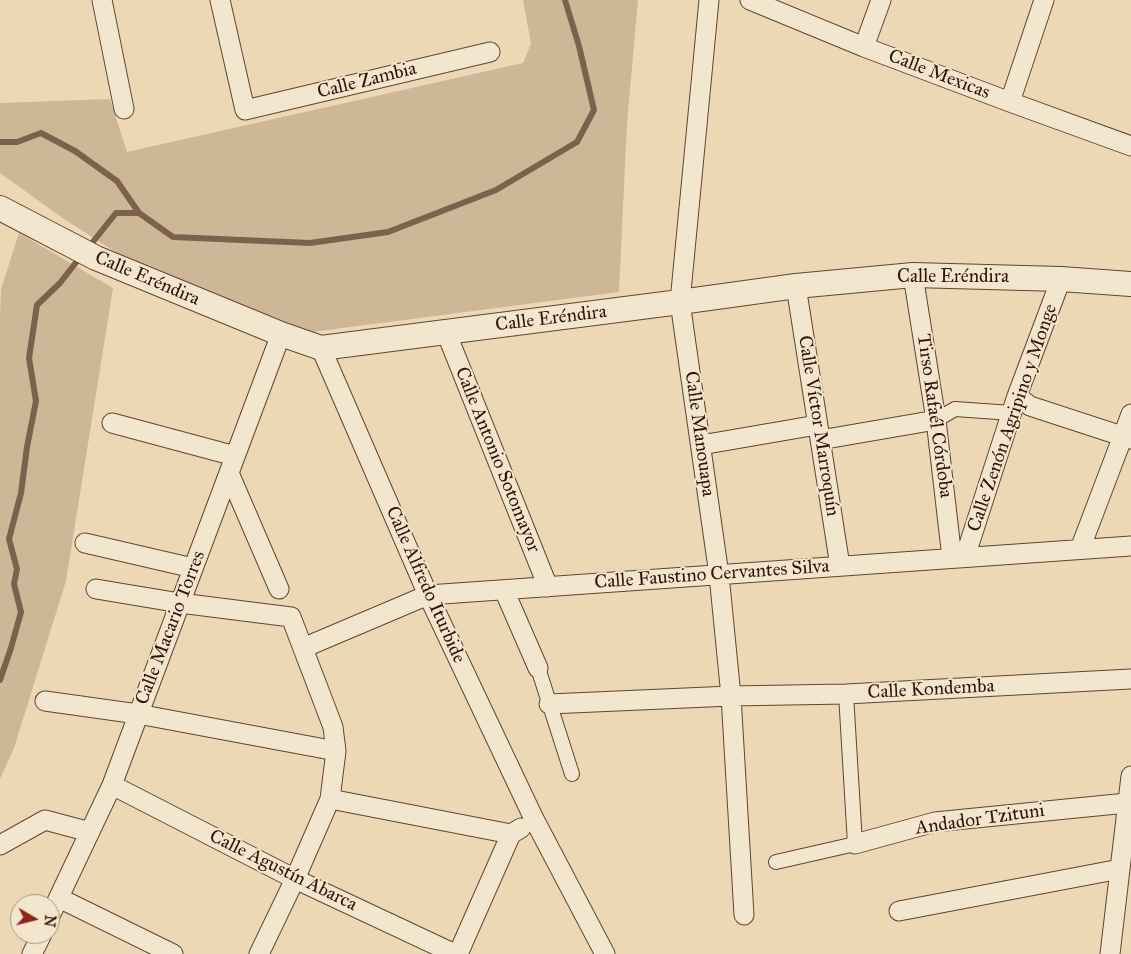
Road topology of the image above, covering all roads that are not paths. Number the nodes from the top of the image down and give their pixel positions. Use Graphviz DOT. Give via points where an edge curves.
graph roads {
  1 [pos="102,0"];
  2 [pos="220,0"];
  3 [pos="708,0"];
  4 [pos="750,0"];
  5 [pos="881,0"];
  6 [pos="1044,0"];
  7 [pos="864,47"];
  8 [pos="490,52"];
  9 [pos="1010,102"];
  10 [pos="124,109"];
  11 [pos="1131,146"];
  12 [pos="7,212"];
  13 [pos="913,275"];
  14 [pos="1061,279"];
  15 [pos="1131,284"];
  16 [pos="796,286"];
  17 [pos="680,302"];
  18 [pos="446,332"];
  19 [pos="281,334"];
  20 [pos="321,348"];
  21 [pos="1014,404"];
  22 [pos="1131,414"];
  23 [pos="936,420"];
  24 [pos="112,423"];
  25 [pos="819,432"];
  26 [pos="1127,438"];
  27 [pos="701,444"];
  28 [pos="235,456"];
  29 [pos="229,473"];
  30 [pos="86,542"];
  31 [pos="1131,546"];
  32 [pos="1080,549"];
  33 [pos="959,558"];
  34 [pos="840,566"];
  35 [pos="193,568"];
  36 [pos="719,574"];
  37 [pos="548,587"];
  38 [pos="96,589"];
  39 [pos="278,589"];
  40 [pos="504,590"];
  41 [pos="428,595"];
  42 [pos="180,603"];
  43 [pos="303,648"];
  44 [pos="538,668"];
  45 [pos="1131,679"];
  46 [pos="846,694"];
  47 [pos="731,696"];
  48 [pos="45,701"];
  49 [pos="549,704"];
  50 [pos="138,714"];
  51 [pos="336,751"];
  52 [pos="572,774"];
  53 [pos="1131,776"];
  54 [pos="112,785"];
  55 [pos="330,799"];
  56 [pos="1127,803"];
  57 [pos="534,819"];
  58 [pos="90,832"];
  59 [pos="512,834"];
  60 [pos="855,844"];
  61 [pos="0,846"];
  62 [pos="776,862"];
  63 [pos="1120,869"];
  64 [pos="295,879"];
  65 [pos="60,894"];
  66 [pos="60,899"];
  67 [pos="899,912"];
  68 [pos="744,915"];
  69 [pos="172,954"];
  70 [pos="259,954"];
  71 [pos="456,954"];
  72 [pos="605,954"];
  73 [pos="1110,954"];
  1 -- 10 [label="street"];
  2 -- 8 [label="street, Calle Zambia" via="245,110"];
  3 -- 17 [label="street, Calle Manouapa"];
  4 -- 7 [label="street, Calle Mexicas"];
  5 -- 7 [label="street"];
  6 -- 9 [label="street"];
  7 -- 9 [label="street, Calle Mexicas"];
  9 -- 11 [label="street, Calle Mexicas"];
  12 -- 19 [label="street, Calle Eréndira" via="96,258"];
  13 -- 14 [label="street, Calle Eréndira"];
  13 -- 16 [label="street, Calle Eréndira"];
  13 -- 23 [label="street, Tirso Rafaél Córdoba"];
  14 -- 15 [label="street, Calle Eréndira"];
  14 -- 21 [label="street, Calle Zenón Agripino y Monge"];
  16 -- 17 [label="street, Calle Eréndira"];
  16 -- 25 [label="street, Calle Víctor Marroquín"];
  17 -- 18 [label="street, Calle Eréndira"];
  17 -- 27 [label="street, Calle Manouapa"];
  18 -- 20 [label="street, Calle Eréndira"];
  18 -- 37 [label="street, Calle Antonio Sotomayor"];
  19 -- 20 [label="street, Calle Eréndira"];
  19 -- 28 [label="street, Calle Macario Torres"];
  20 -- 41 [label="street, Calle Alfredo Iturbide"];
  21 -- 23 [label="street" via="955,408"];
  21 -- 26 [label="street" via="1030,406"];
  21 -- 33 [label="street, Calle Zenón Agripino y Monge"];
  22 -- 26 [label="street"];
  23 -- 25 [label="street"];
  23 -- 33 [label="street, Tirso Rafaél Córdoba"];
  24 -- 28 [label="street"];
  25 -- 27 [label="street"];
  25 -- 34 [label="street, Calle Víctor Marroquín"];
  26 -- 32 [label="street"];
  27 -- 36 [label="street, Calle Manouapa"];
  28 -- 29 [label="street, Calle Macario Torres"];
  29 -- 35 [label="street, Calle Macario Torres"];
  29 -- 39 [label="street"];
  30 -- 35 [label="street"];
  31 -- 32 [label="street, Calle Faustino Cervantes Silva"];
  32 -- 33 [label="street, Calle Faustino Cervantes Silva"];
  33 -- 34 [label="street, Calle Faustino Cervantes Silva"];
  34 -- 36 [label="street, Calle Faustino Cervantes Silva"];
  35 -- 42 [label="street, Calle Macario Torres"];
  36 -- 37 [label="street, Calle Faustino Cervantes Silva"];
  36 -- 47 [label="street, Calle Manouapa"];
  37 -- 40 [label="street, Calle Faustino Cervantes Silva"];
  38 -- 42 [label="street"];
  40 -- 41 [label="street, Calle Faustino Cervantes Silva"];
  40 -- 44 [label="street"];
  41 -- 43 [label="street, Calle Faustino Cervantes Silva"];
  41 -- 57 [label="street, Calle Alfredo Iturbide"];
  42 -- 43 [label="street" via="291,617"];
  42 -- 50 [label="street, Calle Macario Torres"];
  43 -- 51 [label="street" via="334,727"];
  44 -- 49 [label="street"];
  45 -- 46 [label="street, Calle Kondemba"];
  46 -- 47 [label="street, Calle Kondemba"];
  46 -- 60 [label="street"];
  47 -- 49 [label="street, Calle Kondemba"];
  47 -- 68 [label="street, Calle Manouapa"];
  48 -- 50 [label="street"];
  49 -- 52 [label="street"];
  50 -- 51 [label="street"];
  50 -- 54 [label="street, Calle Macario Torres"];
  51 -- 55 [label="street"];
  53 -- 56 [label="street"];
  54 -- 58 [label="street, Calle Macario Torres"];
  54 -- 64 [label="street, Calle Agustín Abarca"];
  55 -- 59 [label="street"];
  55 -- 64 [label="street"];
  56 -- 60 [label="street, Andador Tzituni" via="935,822"];
  56 -- 63 [label="street"];
  57 -- 59 [label="street"];
  57 -- 72 [label="street, Calle Alfredo Iturbide"];
  58 -- 61 [label="street" via="45,820"];
  58 -- 65 [label="street, Calle Macario Torres"];
  59 -- 71 [label="street"];
  60 -- 62 [label="street, Andador Tzituni"];
  63 -- 67 [label="street"];
  63 -- 73 [label="street"];
  64 -- 70 [label="street"];
  64 -- 71 [label="street, Calle Agustín Abarca"];
  66 -- 69 [label="street"];
}
